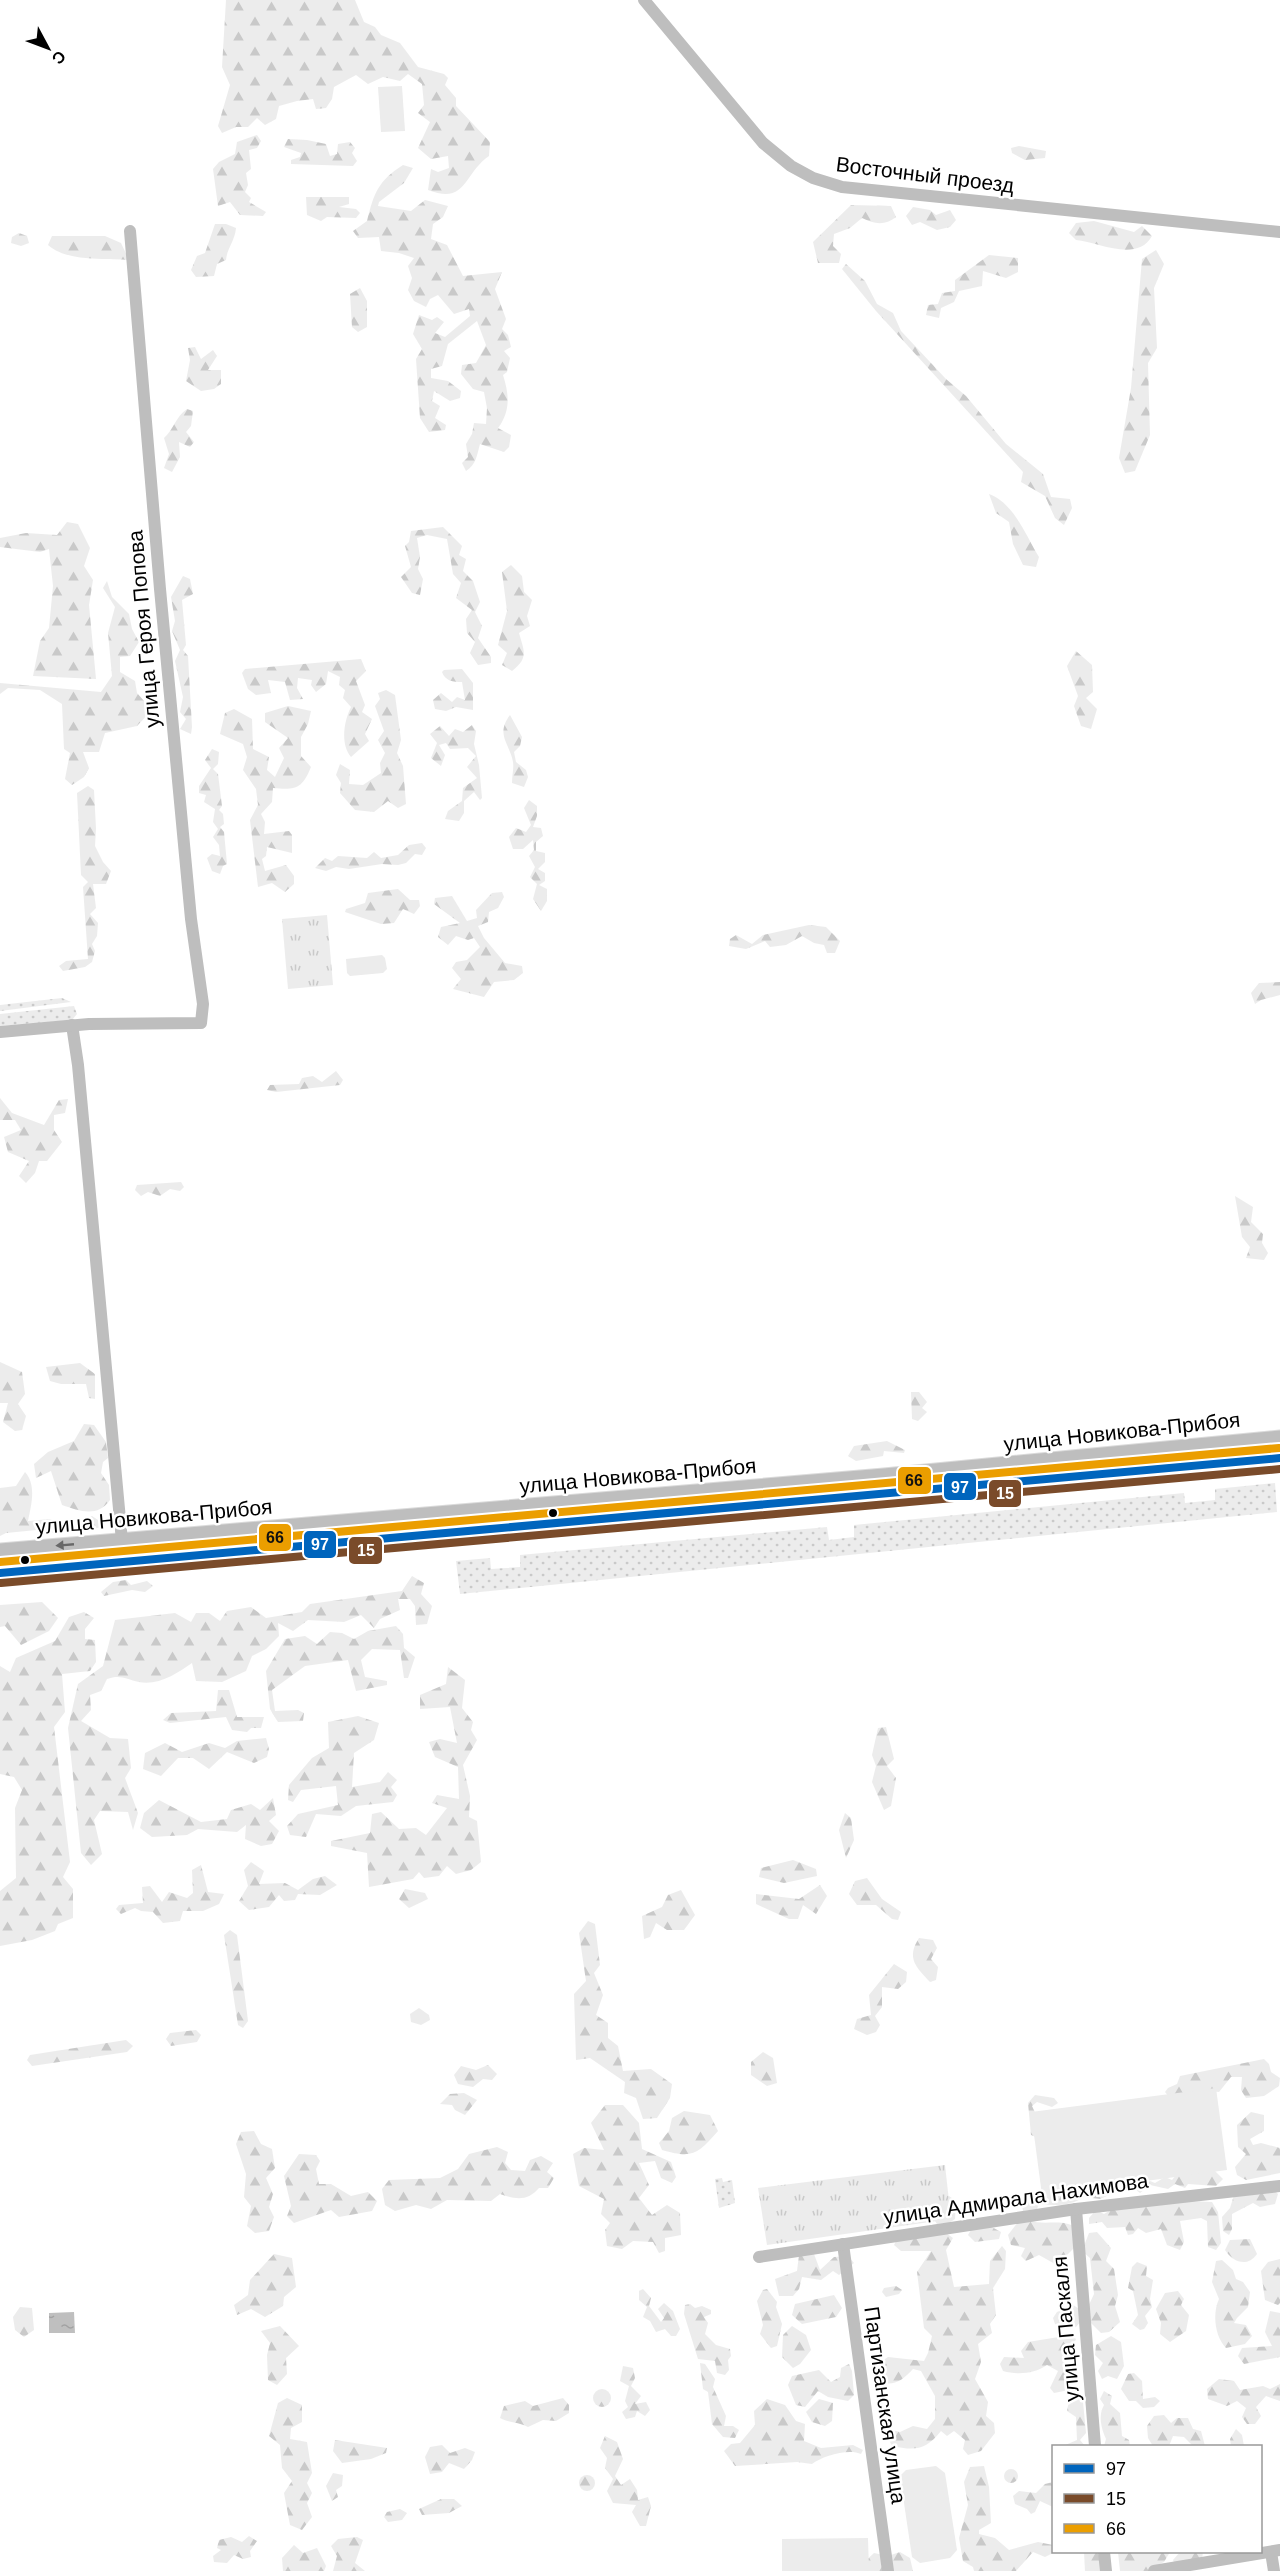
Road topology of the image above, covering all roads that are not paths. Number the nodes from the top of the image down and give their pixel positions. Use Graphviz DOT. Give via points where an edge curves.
graph roads {
  1 [pos="644,0"];
  2 [pos="130,231"];
  3 [pos="1280,232"];
  4 [pos="72,1025"];
  5 [pos="0,1032"];
  6 [pos="1280,1438"];
  7 [pos="1280,1458"];
  8 [pos="123,1540"];
  9 [pos="0,1551"];
  10 [pos="124,1563"];
  11 [pos="0,1573"];
  12 [pos="1280,2186"];
  13 [pos="1076,2209"];
  14 [pos="843,2244"];
  15 [pos="759,2257"];
  16 [pos="1095,2445"];
  17 [pos="1275,2551"];
  18 [pos="1104,2553"];
  19 [pos="1195,2568"];
  20 [pos="888,2571"];
  21 [pos="1106,2571"];
  22 [pos="1154,2571"];
  23 [pos="1274,2571"];
  1 -- 3 [label="street, Восточный проезд" via="763,143 791,166 819,180 842,187"];
  2 -- 4 [label="street, улица Героя Попова" via="188,884 203,1004 201,1023"];
  4 -- 5 [label="street"];
  4 -- 8 [label="street"];
  6 -- 8 [label="main road, улица Новикова-Прибоя" via="885,1476"];
  7 -- 10 [label="main road, улица Новикова-Прибоя"];
  8 -- 9 [label="main road, улица Новикова-Прибоя, one-way"];
  8 -- 10 [label="street"];
  10 -- 11 [label="main road, улица Новикова-Прибоя"];
  12 -- 13 [label="street, улица Адмирала Нахимова"];
  13 -- 14 [label="street, улица Адмирала Нахимова"];
  13 -- 16 [label="street, улица Паскаля"];
  14 -- 15 [label="street, улица Адмирала Нахимова"];
  14 -- 20 [label="street, Партизанская улица"];
  17 -- 19 [label="street"];
  17 -- 23 [label="street"];
  18 -- 21 [label="street"];
  19 -- 22 [label="street"];
}
